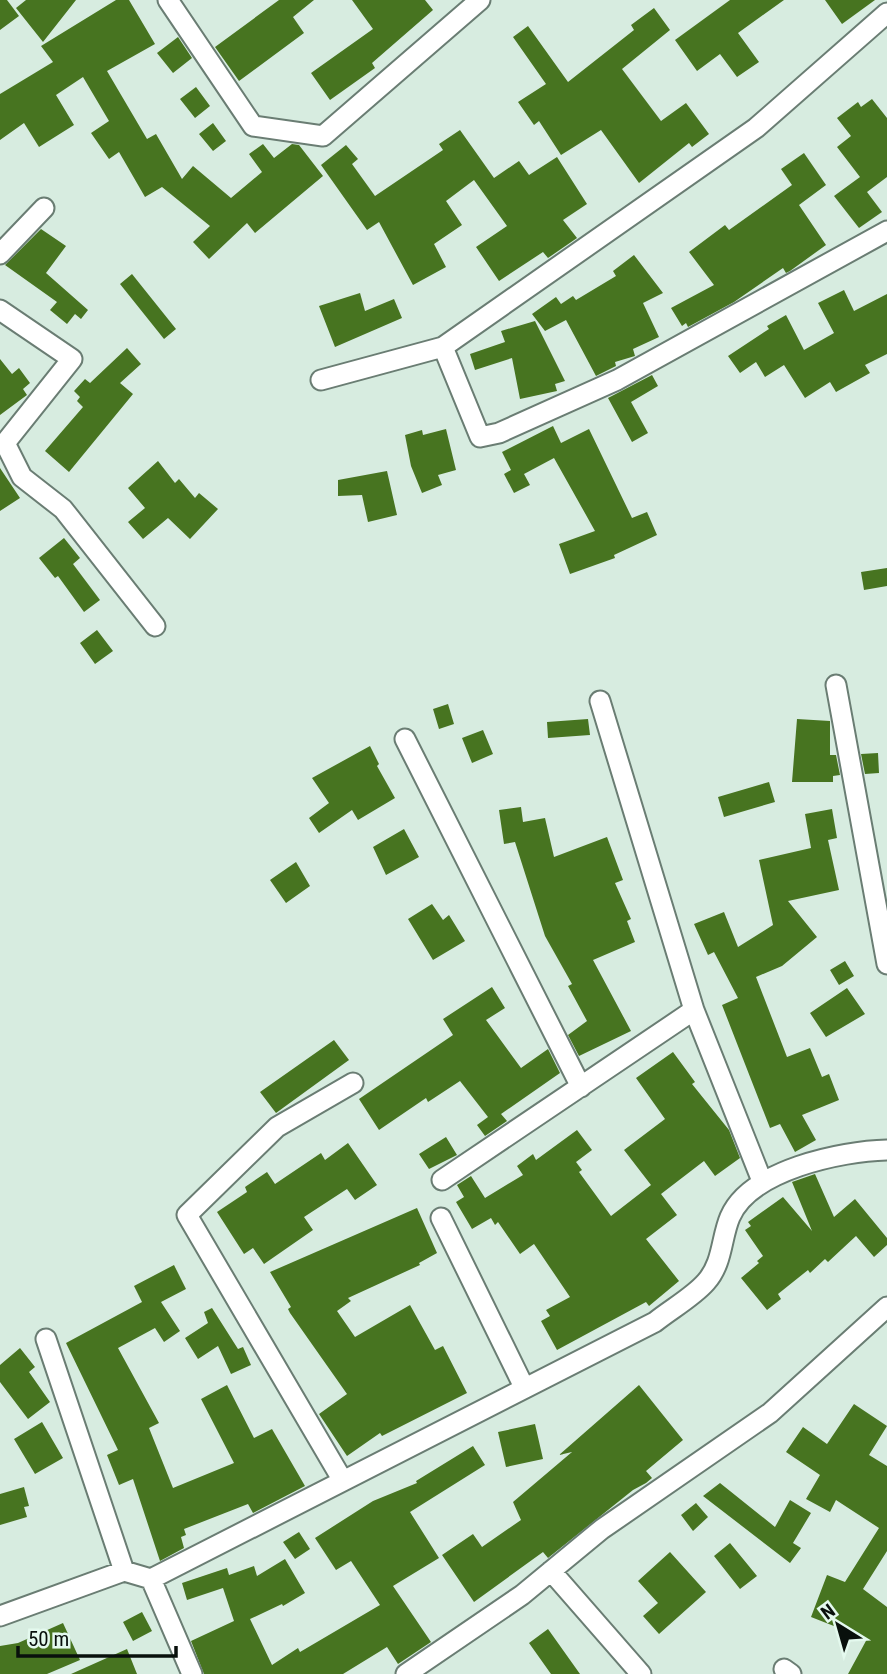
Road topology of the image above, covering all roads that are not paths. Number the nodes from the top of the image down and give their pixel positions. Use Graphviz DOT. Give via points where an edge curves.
graph roads {
  1 [pos="168,0"];
  2 [pos="480,0"];
  3 [pos="887,13"];
  4 [pos="44,208"];
  5 [pos="887,231"];
  6 [pos="0,254"];
  7 [pos="0,310"];
  8 [pos="443,347"];
  9 [pos="321,380"];
  10 [pos="155,625"];
  11 [pos="836,685"];
  12 [pos="600,701"];
  13 [pos="405,738"];
  14 [pos="887,964"];
  15 [pos="694,1010"];
  16 [pos="353,1083"];
  17 [pos="581,1087"];
  18 [pos="887,1150"];
  19 [pos="442,1181"];
  20 [pos="762,1181"];
  21 [pos="441,1217"];
  22 [pos="887,1307"];
  23 [pos="46,1339"];
  24 [pos="524,1387"];
  25 [pos="344,1482"];
  26 [pos="124,1571"];
  27 [pos="551,1571"];
  28 [pos="151,1579"];
  29 [pos="0,1616"];
  30 [pos="192,1674"];
  31 [pos="406,1674"];
  32 [pos="641,1674"];
  1 -- 2 [label="street" via="253,126 323,136"];
  3 -- 8 [label="street" via="756,128"];
  4 -- 6 [label="street"];
  5 -- 8 [label="street" via="617,380 499,433 480,437"];
  7 -- 10 [label="street" via="72,359 5,443 16,466 22,477 63,509"];
  8 -- 9 [label="street"];
  11 -- 14 [label="street"];
  12 -- 15 [label="street"];
  13 -- 17 [label="street"];
  15 -- 17 [label="street"];
  15 -- 20 [label="street"];
  16 -- 25 [label="street" via="277,1127 187,1214"];
  17 -- 19 [label="street"];
  18 -- 20 [label="street" via="859,1150"];
  20 -- 24 [label="street" via="730,1215 719,1259 706,1282 655,1322"];
  21 -- 24 [label="street"];
  22 -- 27 [label="street" via="770,1413 602,1529"];
  23 -- 26 [label="street"];
  24 -- 25 [label="street"];
  25 -- 28 [label="street"];
  26 -- 28 [label="street"];
  26 -- 29 [label="street"];
  27 -- 31 [label="street"];
  27 -- 32 [label="street"];
  28 -- 30 [label="street"];
}
